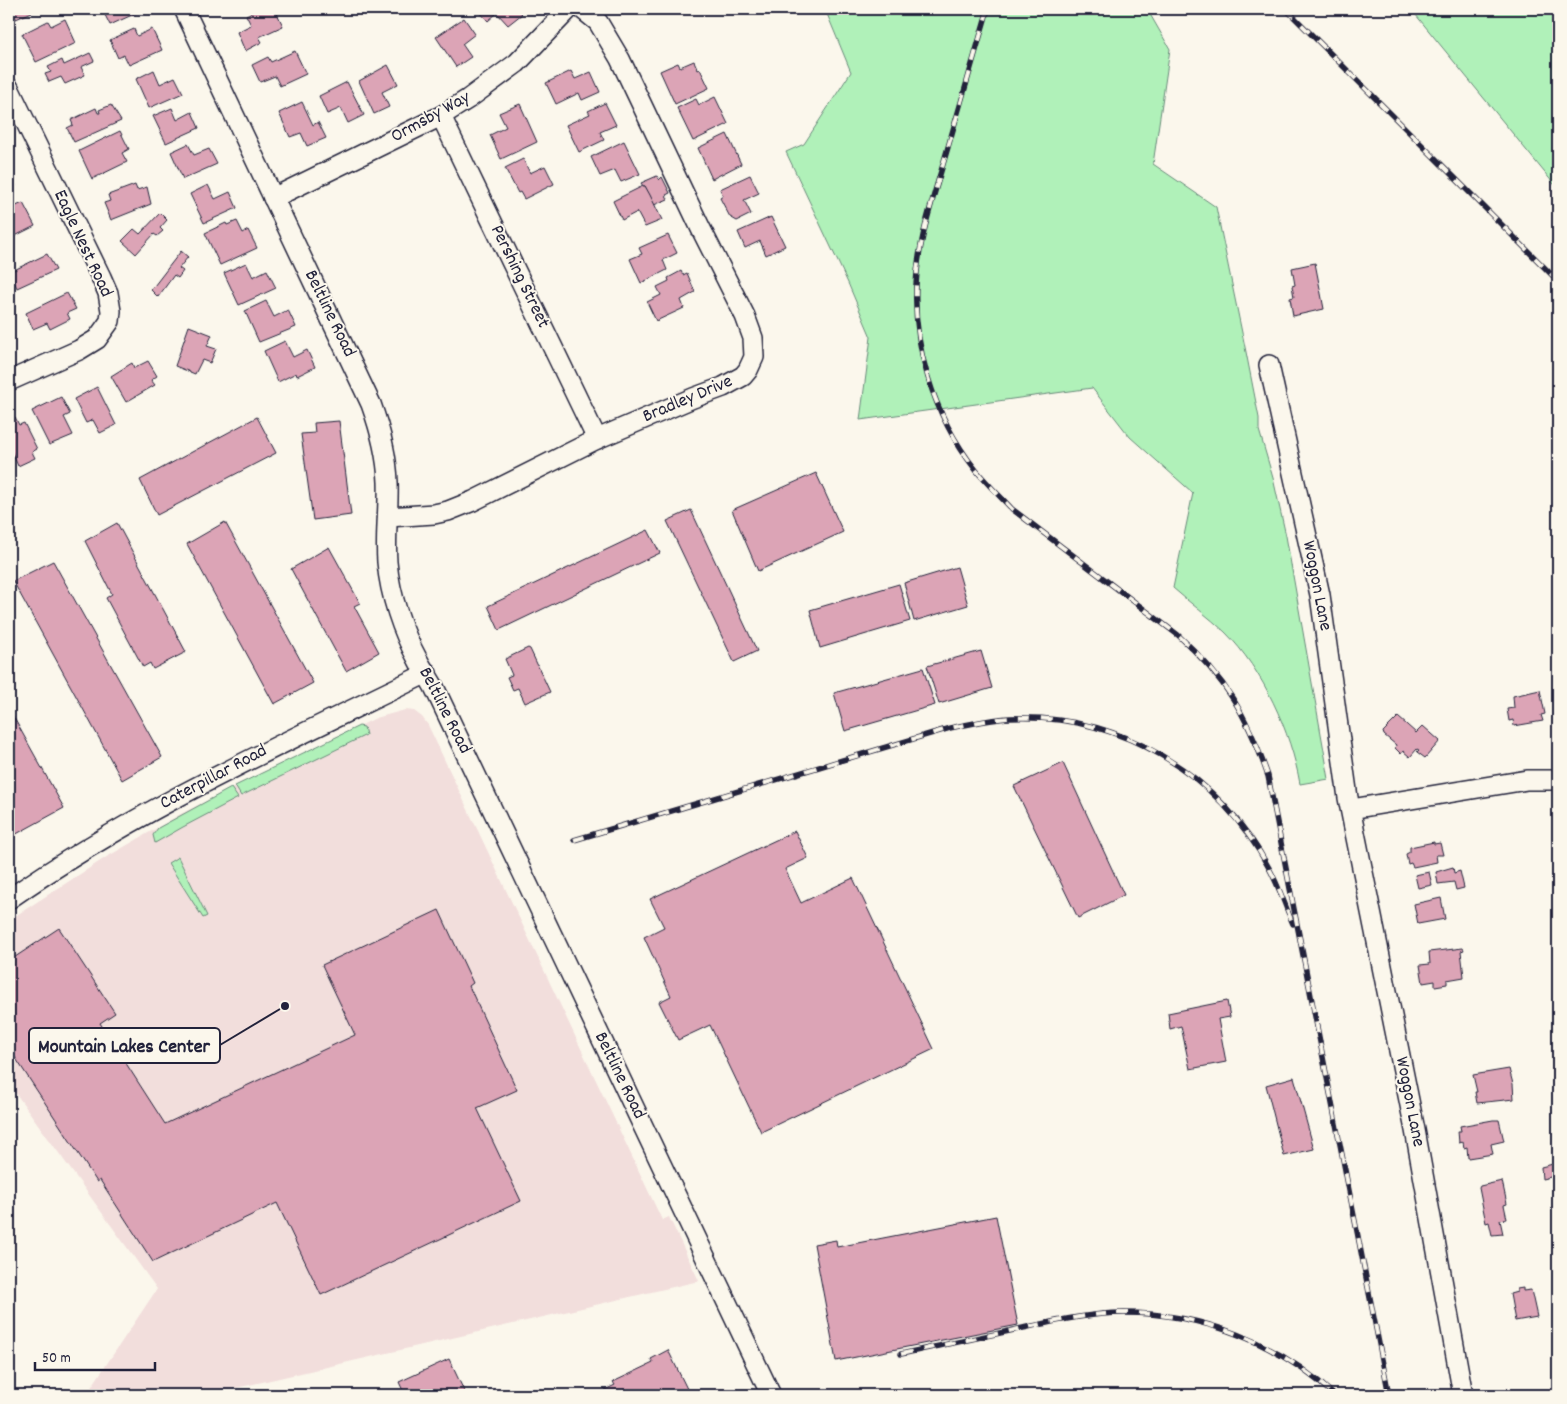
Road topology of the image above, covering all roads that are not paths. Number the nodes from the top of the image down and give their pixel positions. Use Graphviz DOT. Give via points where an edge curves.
graph roads {
  1 [pos="184,9"];
  2 [pos="568,9"];
  3 [pos="582,9"];
  4 [pos="9,88"];
  5 [pos="441,116"];
  6 [pos="273,198"];
  7 [pos="1269,365"];
  8 [pos="9,381"];
  9 [pos="598,439"];
  10 [pos="388,517"];
  11 [pos="427,673"];
  12 [pos="1558,780"];
  13 [pos="1351,809"];
  14 [pos="9,899"];
  15 [pos="771,1395"];
  16 [pos="1463,1395"];
  1 -- 6 [label="street, Beltline Road"];
  2 -- 5 [label="street, Ormsby Way" via="517,63"];
  3 -- 9 [label="street, Bradley Drive" via="598,22 620,59 745,316 754,348 751,364 737,381"];
  4 -- 8 [label="street, Eagle Nest Road" via="103,282 111,310 110,321 91,344"];
  5 -- 6 [label="street, Ormsby Way"];
  5 -- 9 [label="street, Pershing Street"];
  6 -- 10 [label="street, Beltline Road" via="371,404 386,458"];
  7 -- 13 [label="street, Woggon Lane" via="1320,595"];
  9 -- 10 [label="street, Bradley Drive" via="448,511"];
  10 -- 11 [label="street, Beltline Road" via="390,581 399,616"];
  11 -- 14 [label="street, Caterpillar Road" via="192,789 115,831"];
  11 -- 15 [label="street, Beltline Road"];
  12 -- 13 [label="street" via="1527,780"];
  13 -- 16 [label="street, Woggon Lane"];
}
